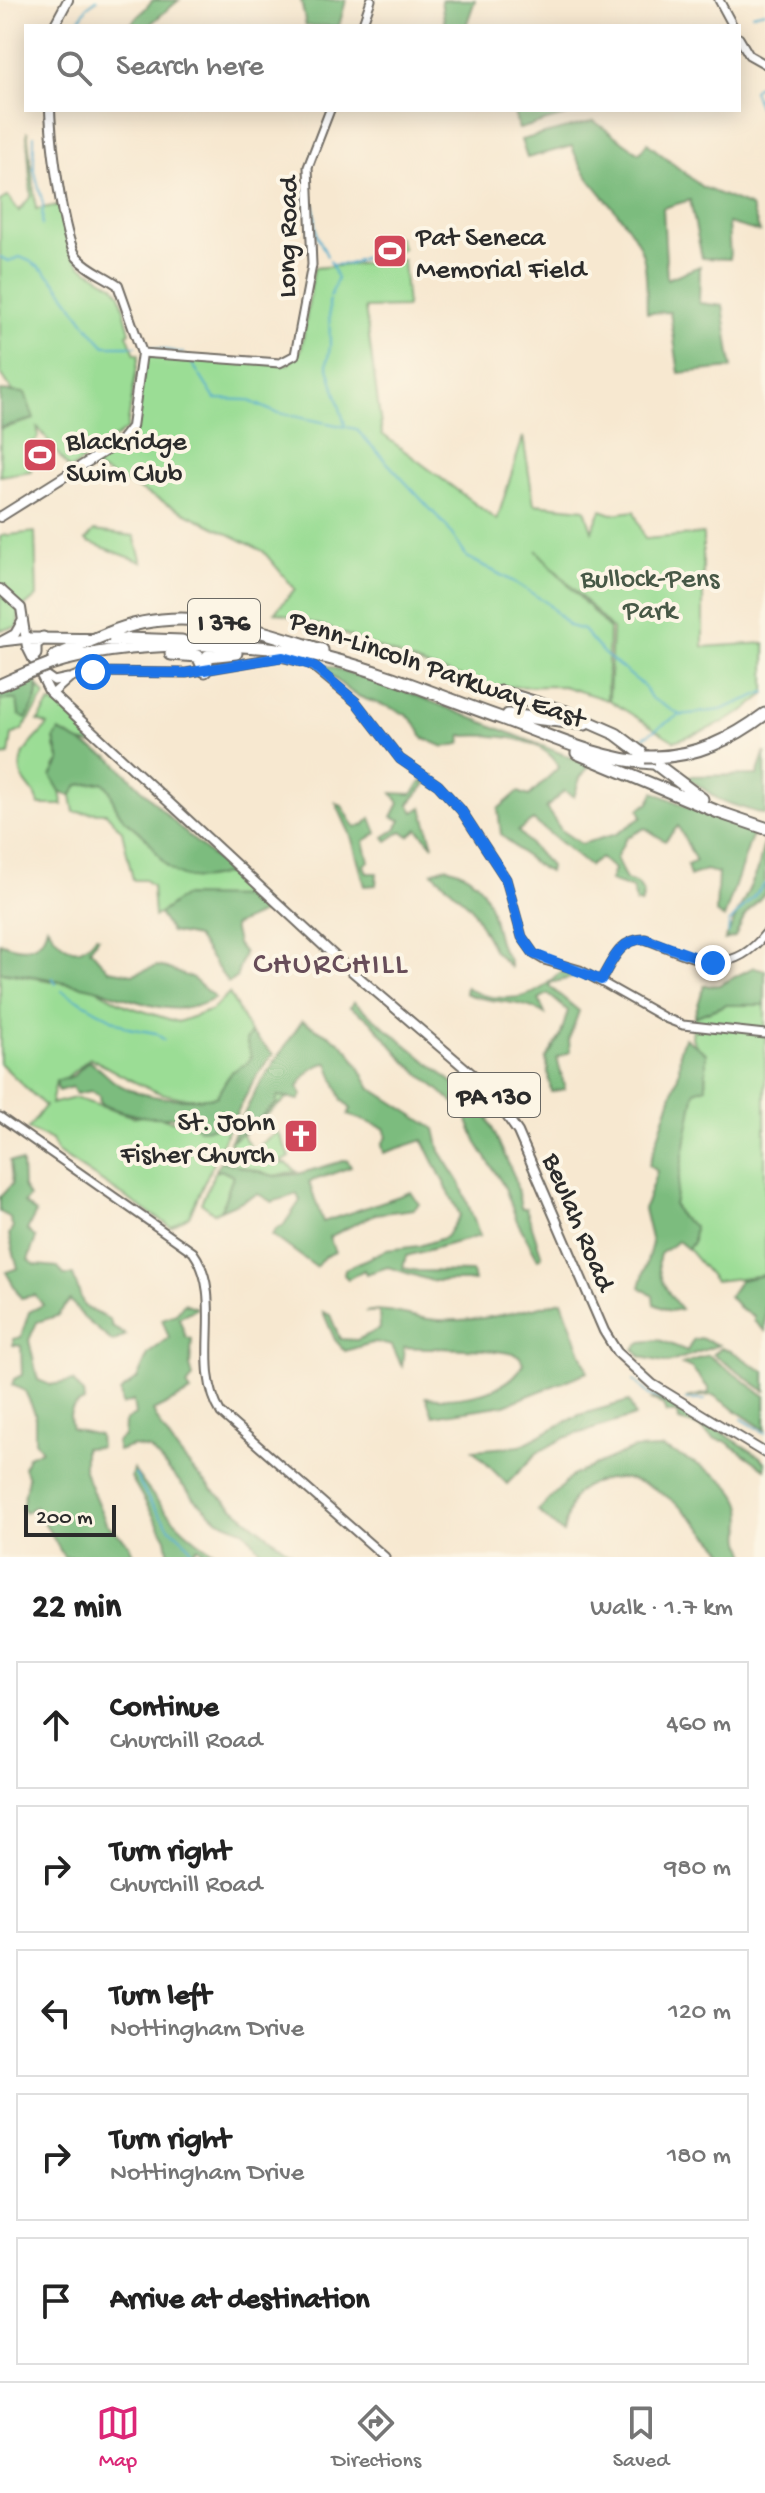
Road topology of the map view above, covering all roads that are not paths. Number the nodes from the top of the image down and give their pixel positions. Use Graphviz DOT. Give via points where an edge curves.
graph roads {
  1 [pos="68,0"];
  2 [pos="371,0"];
  3 [pos="719,0"];
  4 [pos="55,24"];
  5 [pos="363,24"];
  6 [pos="732,24"];
  7 [pos="741,41"];
  8 [pos="765,64"];
  9 [pos="50,112"];
  10 [pos="329,112"];
  11 [pos="141,348"];
  12 [pos="0,517"];
  13 [pos="0,589"];
  14 [pos="24,620"];
  15 [pos="44,638"];
  16 [pos="28,639"];
  17 [pos="127,639"];
  18 [pos="0,642"];
  19 [pos="222,647"];
  20 [pos="109,650"];
  21 [pos="283,650"];
  22 [pos="35,654"];
  23 [pos="339,655"];
  24 [pos="47,666"];
  25 [pos="205,671"];
  26 [pos="70,678"];
  27 [pos="0,683"];
  28 [pos="61,686"];
  29 [pos="501,692"];
  30 [pos="52,694"];
  31 [pos="62,703"];
  32 [pos="481,711"];
  33 [pos="765,712"];
  34 [pos="508,715"];
  35 [pos="765,723"];
  36 [pos="616,734"];
  37 [pos="653,760"];
  38 [pos="765,825"];
  39 [pos="765,934"];
  40 [pos="601,980"];
  41 [pos="765,1034"];
  42 [pos="0,1117"];
  43 [pos="765,1453"];
  44 [pos="385,1557"];
  1 -- 4 [label="main road"];
  2 -- 5 [label="street"];
  3 -- 6 [label="street"];
  7 -- 8 [label="street" via="750,56"];
  9 -- 11 [label="main road" via="72,247 87,267 118,285"];
  10 -- 11 [label="street, Long Road" via="308,167 312,265 295,355 280,363"];
  11 -- 12 [label="main road" via="134,417 125,438"];
  13 -- 14 [label="main road, Beulah Road / PA 130" via="19,604"];
  14 -- 16 [label="main road, Beulah Road / PA 130"];
  14 -- 18 [label="main road" via="15,634"];
  15 -- 16 [label="highway"];
  15 -- 17 [label="highway"];
  15 -- 22 [label="highway" via="35,644"];
  16 -- 18 [label="street"];
  16 -- 22 [label="main road, Beulah Road / PA 130"];
  16 -- 30 [label="main road, Beulah Road / PA 130"];
  17 -- 19 [label="highway"];
  17 -- 23 [label="highway" via="272,645"];
  19 -- 20 [label="highway, Penn-Lincoln Parkway East / I 376"];
  19 -- 21 [label="highway, Penn-Lincoln Parkway East / I 376"];
  20 -- 24 [label="highway, Penn-Lincoln Parkway East / I 376"];
  20 -- 25 [label="highway" via="197,656"];
  21 -- 25 [label="highway" via="209,656"];
  21 -- 32 [label="highway, Penn-Lincoln Parkway East / I 376" via="359,667"];
  22 -- 24 [label="main road, Beulah Road / PA 130"];
  23 -- 24 [label="highway, Penn-Lincoln Parkway East / I 376, bridge" via="202,618 152,621 107,634"];
  23 -- 34 [label="highway, Penn-Lincoln Parkway East / I 376"];
  24 -- 26 [label="street" via="54,681"];
  24 -- 27 [label="highway, Penn-Lincoln Parkway East / I 376, bridge"];
  24 -- 30 [label="main road, Beulah Road / PA 130"];
  25 -- 26 [label="street" via="88,672"];
  25 -- 40 [label="street" via="283,657 303,660 323,672 361,707 400,759 438,785 461,810 506,879 522,937 534,954"];
  26 -- 28 [label="street"];
  28 -- 30 [label="street"];
  28 -- 31 [label="street"];
  29 -- 36 [label="highway"];
  30 -- 31 [label="main road, Beulah Road / PA 130"];
  31 -- 43 [label="main road, Beulah Road / PA 130" via="340,961 486,1086 518,1132 617,1352 652,1384"];
  32 -- 37 [label="highway, Penn-Lincoln Parkway East / I 376" via="606,756"];
  32 -- 38 [label="highway"];
  33 -- 37 [label="highway, Penn-Lincoln Parkway East / I 376" via="707,748"];
  34 -- 36 [label="highway" via="582,723"];
  34 -- 37 [label="highway, Penn-Lincoln Parkway East / I 376"];
  35 -- 37 [label="highway, Penn-Lincoln Parkway East / I 376" via="715,752"];
  36 -- 38 [label="highway" via="697,796"];
  39 -- 40 [label="street" via="747,954 719,963 645,939 633,940 621,947"];
  40 -- 41 [label="street" via="683,1025"];
  42 -- 44 [label="street" via="193,1252 204,1274 209,1382 221,1413"];
}
